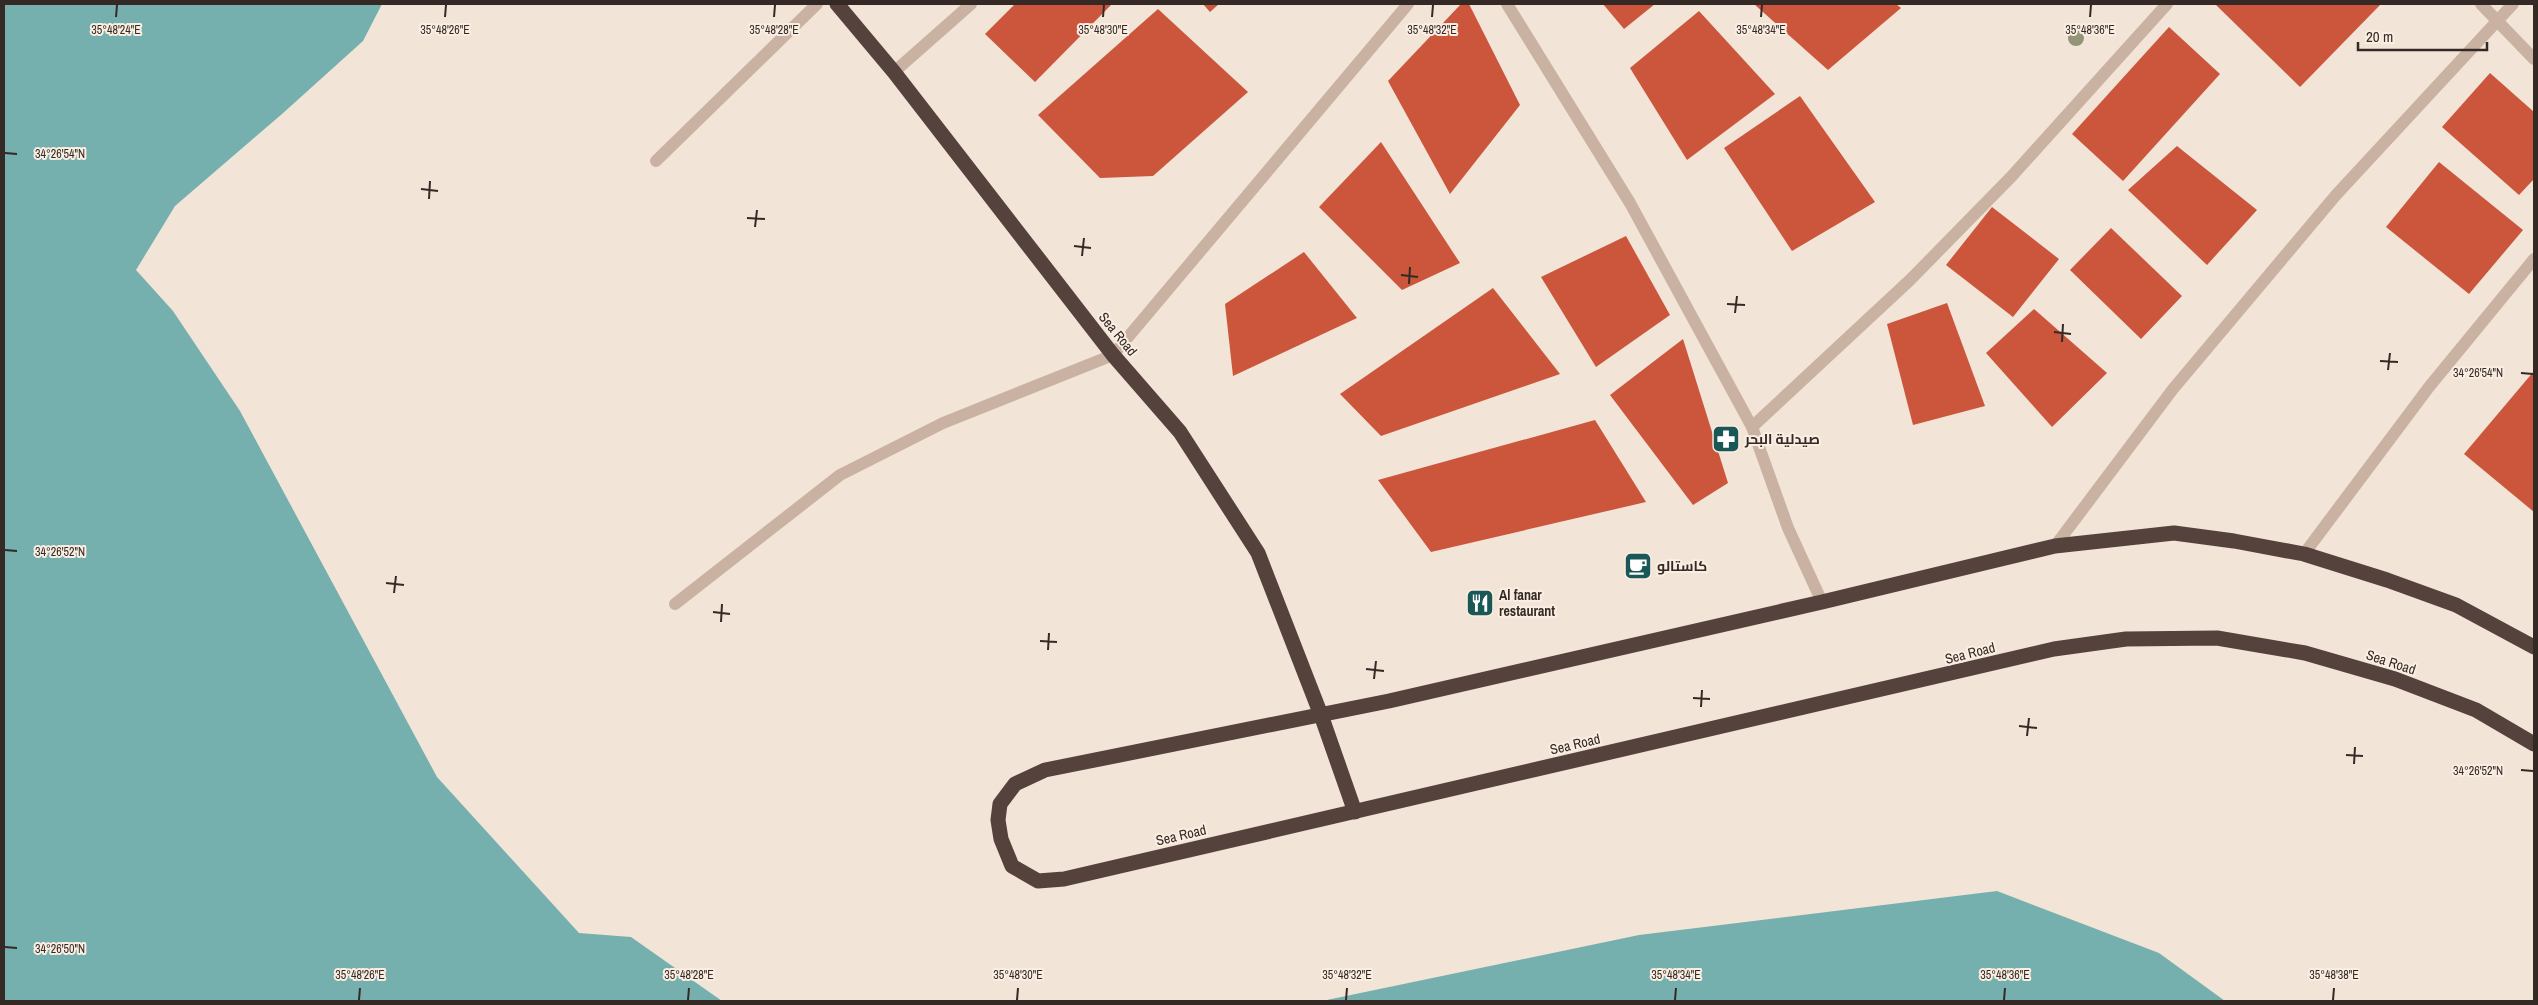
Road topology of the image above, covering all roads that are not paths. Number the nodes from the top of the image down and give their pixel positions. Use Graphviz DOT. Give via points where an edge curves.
graph roads {
  1 [pos="817,4"];
  2 [pos="837,4"];
  3 [pos="971,4"];
  4 [pos="1408,4"];
  5 [pos="1507,4"];
  6 [pos="2166,4"];
  7 [pos="2481,4"];
  8 [pos="2514,4"];
  9 [pos="2497,22"];
  10 [pos="2534,59"];
  11 [pos="894,72"];
  12 [pos="656,162"];
  13 [pos="2534,259"];
  14 [pos="1113,355"];
  15 [pos="1752,427"];
  16 [pos="2054,546"];
  17 [pos="2304,554"];
  18 [pos="1822,602"];
  19 [pos="675,604"];
  20 [pos="2534,647"];
  21 [pos="1321,715"];
  22 [pos="2534,744"];
  23 [pos="1355,812"];
  1 -- 12 [label="street"];
  2 -- 11 [label="highway, Sea Road"];
  3 -- 11 [label="street"];
  4 -- 14 [label="street"];
  5 -- 15 [label="street" via="1630,203"];
  6 -- 15 [label="street" via="1991,198 1910,280"];
  7 -- 9 [label="street"];
  8 -- 9 [label="street"];
  9 -- 10 [label="street"];
  9 -- 16 [label="street" via="2336,196 2185,374"];
  11 -- 14 [label="highway, Sea Road"];
  13 -- 17 [label="street" via="2429,387"];
  14 -- 19 [label="street" via="943,422 840,475"];
  14 -- 21 [label="highway, Sea Road" via="1180,432 1258,553"];
  15 -- 18 [label="street" via="1788,528"];
  16 -- 17 [label="highway, Sea Road" via="2174,533 2234,540"];
  16 -- 18 [label="highway, Sea Road"];
  17 -- 20 [label="highway, Sea Road" via="2456,605"];
  18 -- 21 [label="highway, Sea Road"];
  21 -- 23 [label="highway"];
  21 -- 23 [label="highway, Sea Road" via="1045,770 1015,784 1000,804 1000,839 1012,866 1038,881 1064,879"];
  22 -- 23 [label="highway, Sea Road" via="2476,710 2395,679 2305,653 2216,638 2126,639 2054,649"];
}
